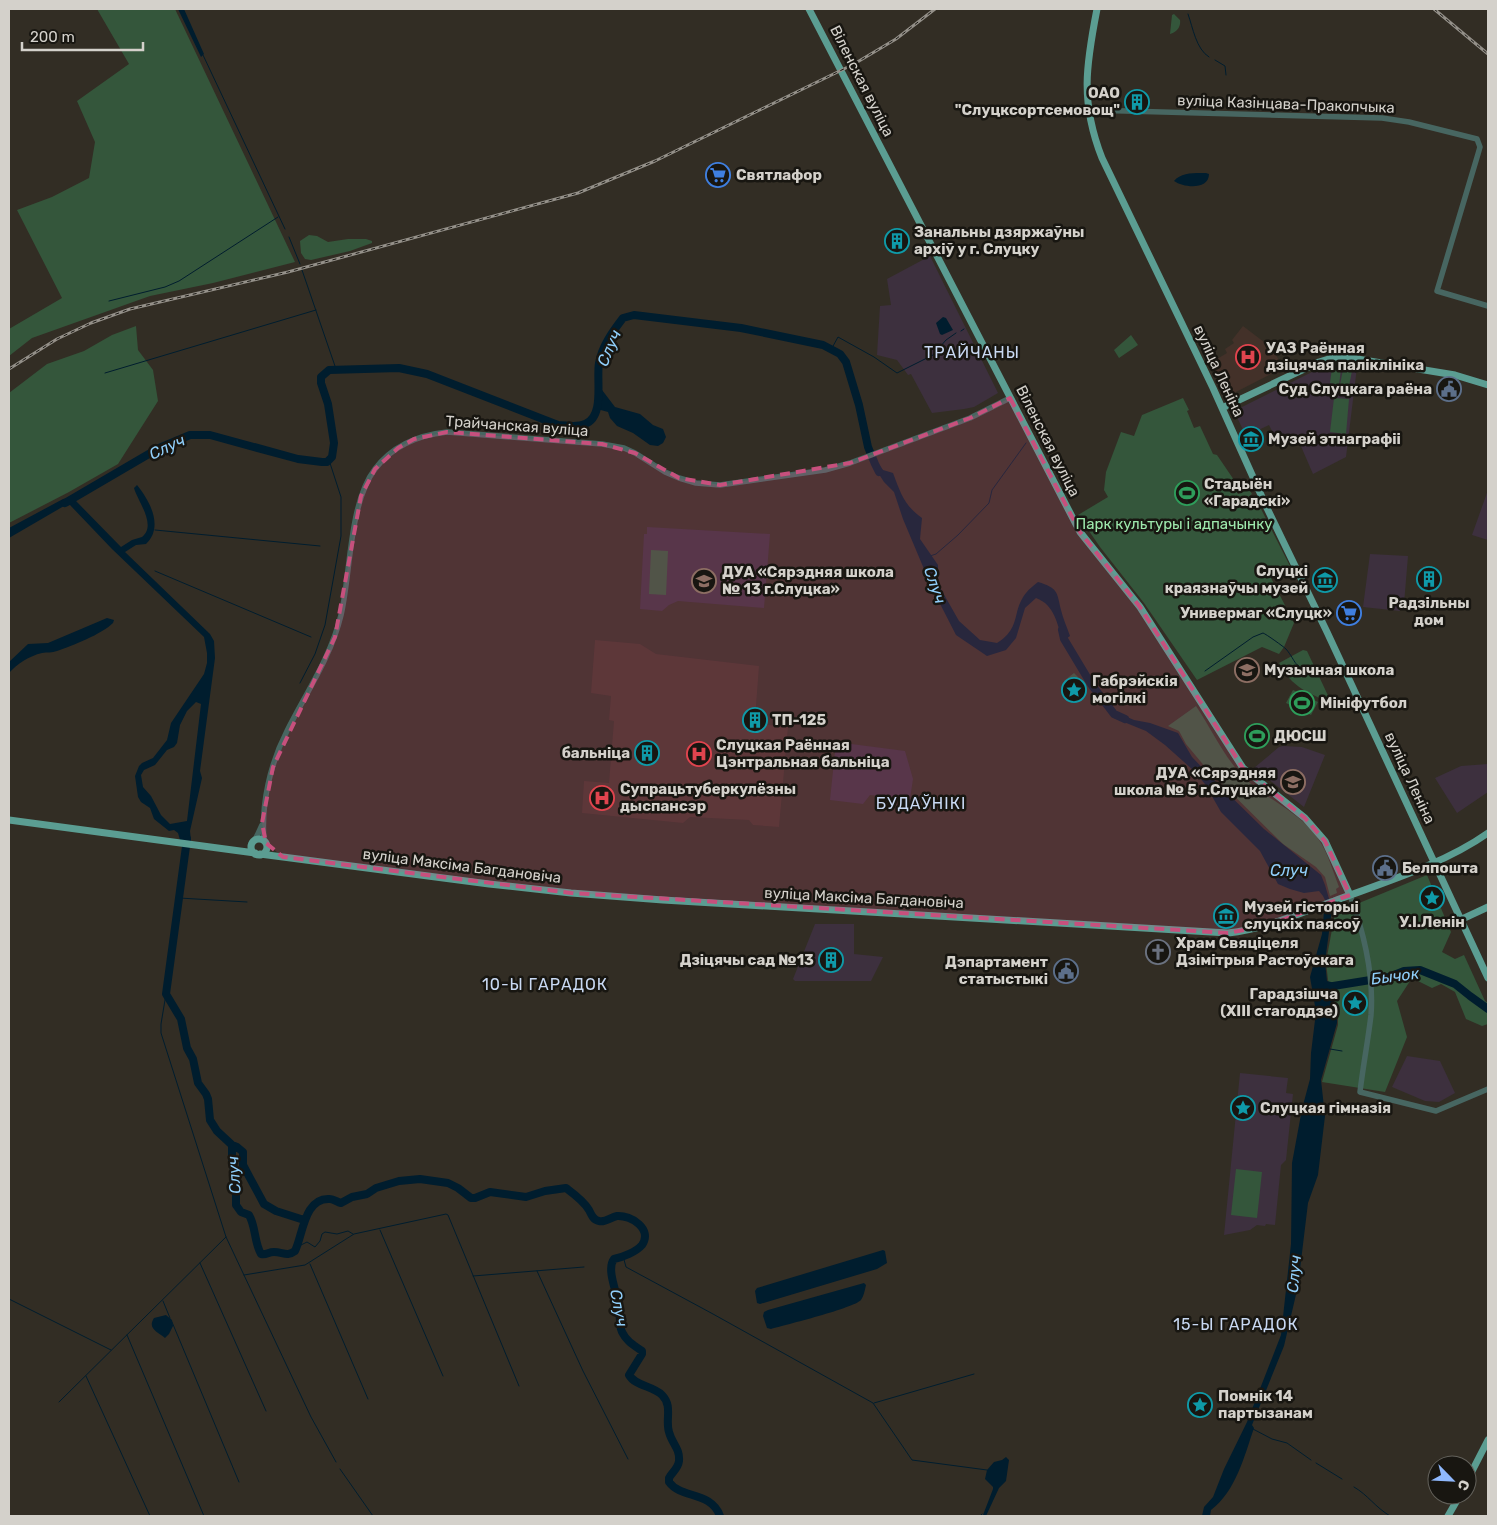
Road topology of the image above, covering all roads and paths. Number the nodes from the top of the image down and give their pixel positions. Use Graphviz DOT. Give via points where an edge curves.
graph roads {
  1 [pos="809,9"];
  2 [pos="1097,9"];
  3 [pos="1089,110"];
  4 [pos="1488,306"];
  5 [pos="1488,385"];
  6 [pos="1010,398"];
  7 [pos="1222,408"];
  8 [pos="9,820"];
  9 [pos="262,823"];
  10 [pos="1488,833"];
  11 [pos="254,840"];
  12 [pos="265,843"];
  13 [pos="230,851"];
  14 [pos="258,854"];
  15 [pos="283,857"];
  16 [pos="1434,862"];
  17 [pos="1350,895"];
  18 [pos="1488,907"];
  19 [pos="1460,920"];
  20 [pos="1488,978"];
  21 [pos="1488,1089"];
  22 [pos="1488,1440"];
  23 [pos="1477,1461"];
  24 [pos="1454,1505"];
  25 [pos="1448,1516"];
  1 -- 6 [label="main road, Віленская вуліца"];
  2 -- 3 [label="main road, вуліца Леніна" via="1086,72"];
  3 -- 4 [label="street, вуліца Казінцава-Пракопчыка" via="1374,117 1472,137 1479,142 1478,154 1437,290"];
  3 -- 7 [label="main road, вуліца Леніна" via="1102,158"];
  5 -- 7 [label="main road" via="1455,375 1335,357"];
  6 -- 9 [label="street, Трайчанская вуліца" via="970,418 852,462 825,470 720,485 679,478 624,448 602,444 447,432 414,439 398,448 375,469 361,496 347,586 335,637 281,744 267,790"];
  6 -- 17 [label="main road, Віленская вуліца" via="1080,532 1140,607 1243,768 1305,818 1325,841"];
  7 -- 16 [label="main road, вуліца Леніна"];
  8 -- 13 [label="main road, вуліца Максіма Багдановіча"];
  9 -- 11 [label="street, Трайчанская вуліца"];
  9 -- 12 [label="street, Трайчанская вуліца"];
  10 -- 16 [label="main road, вуліца Максіма Багдановіча"];
  11 -- 12 [label="main road"];
  11 -- 13 [label="main road"];
  11 -- 14 [label="main road" via="251,848"];
  12 -- 14 [label="main road" via="265,851"];
  12 -- 15 [label="main road, вуліца Максіма Багдановіча"];
  13 -- 14 [label="main road, вуліца Максіма Багдановіча"];
  14 -- 15 [label="main road, вуліца Максіма Багдановіча"];
  15 -- 17 [label="main road, вуліца Максіма Багдановіча" via="571,893 1228,933 1266,926"];
  16 -- 17 [label="main road, вуліца Максіма Багдановіча"];
  16 -- 19 [label="main road, вуліца Леніна"];
  17 -- 21 [label="street" via="1364,940 1371,987 1371,1016 1360,1092 1436,1111"];
  18 -- 19 [label="main road"];
  19 -- 20 [label="main road, вуліца Леніна"];
  22 -- 23 [label="main road"];
  24 -- 25 [label="main road"];
}
